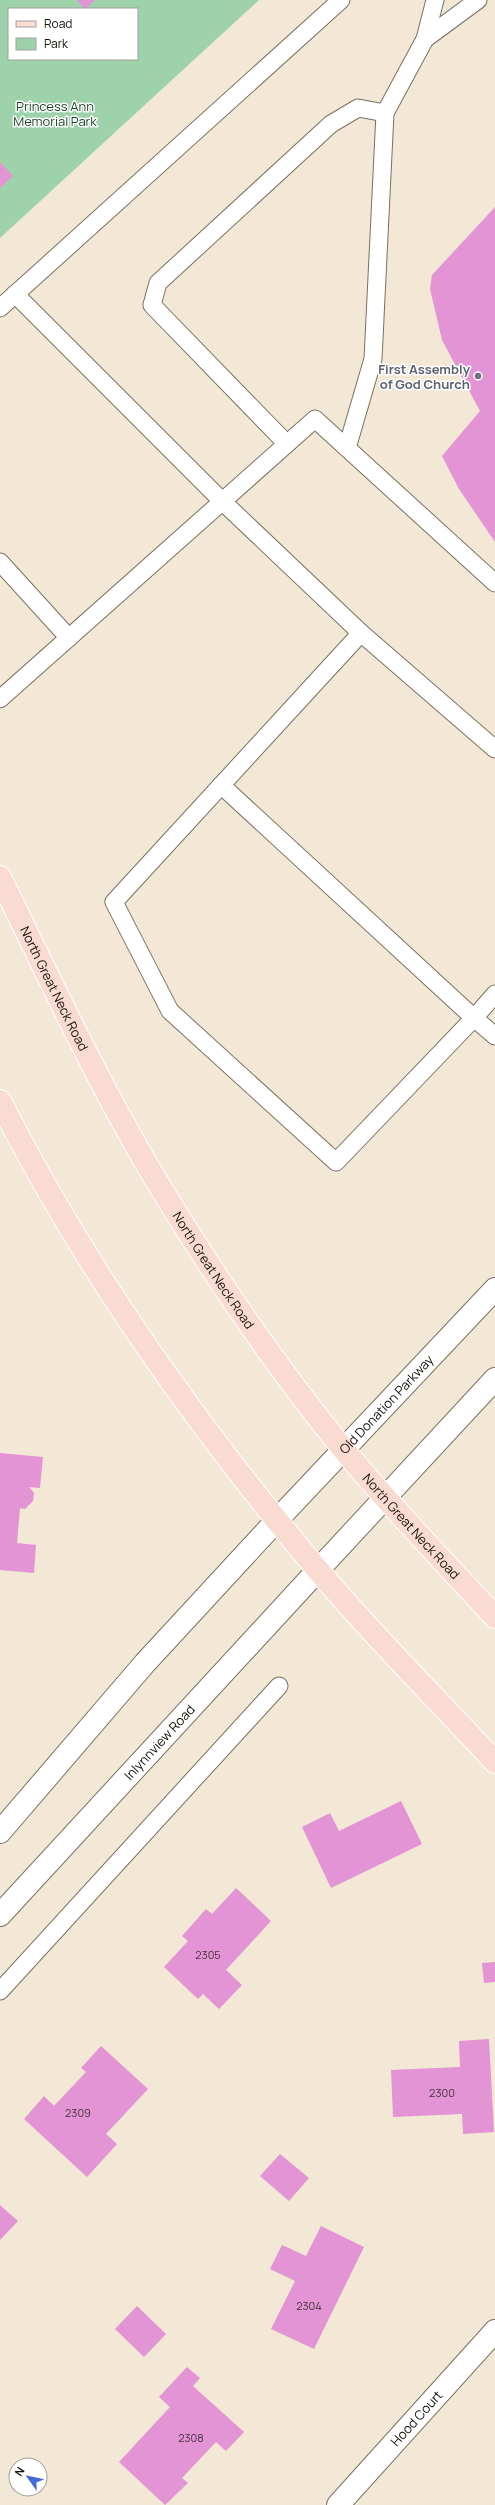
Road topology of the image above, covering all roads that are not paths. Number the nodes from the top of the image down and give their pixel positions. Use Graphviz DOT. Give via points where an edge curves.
graph roads {
  1 [pos="341,0"];
  2 [pos="435,0"];
  3 [pos="478,0"];
  4 [pos="425,39"];
  5 [pos="385,113"];
  6 [pos="15,294"];
  7 [pos="0,308"];
  8 [pos="288,444"];
  9 [pos="347,448"];
  10 [pos="222,502"];
  11 [pos="0,562"];
  12 [pos="495,583"];
  13 [pos="361,633"];
  14 [pos="69,638"];
  15 [pos="0,699"];
  16 [pos="495,749"];
  17 [pos="221,785"];
  18 [pos="0,877"];
  19 [pos="495,994"];
  20 [pos="474,1018"];
  21 [pos="495,1036"];
  22 [pos="0,1101"];
  23 [pos="495,1289"];
  24 [pos="495,1379"];
  25 [pos="344,1450"];
  26 [pos="384,1497"];
  27 [pos="278,1520"];
  28 [pos="318,1570"];
  29 [pos="495,1617"];
  30 [pos="279,1686"];
  31 [pos="495,1762"];
  32 [pos="0,1832"];
  33 [pos="0,1915"];
  34 [pos="0,1991"];
  35 [pos="495,2331"];
  36 [pos="338,2505"];
  1 -- 6 [label="lane"];
  2 -- 4 [label="lane"];
  3 -- 4 [label="lane"];
  4 -- 5 [label="lane"];
  5 -- 8 [label="lane" via="358,108 331,124 158,283 152,305"];
  5 -- 9 [label="lane" via="373,359"];
  6 -- 7 [label="lane"];
  6 -- 10 [label="lane"];
  8 -- 9 [label="lane" via="316,419"];
  8 -- 10 [label="lane"];
  9 -- 12 [label="lane"];
  10 -- 13 [label="lane"];
  10 -- 14 [label="lane"];
  11 -- 14 [label="lane"];
  13 -- 16 [label="lane"];
  13 -- 17 [label="lane"];
  14 -- 15 [label="lane"];
  17 -- 20 [label="lane"];
  17 -- 20 [label="lane" via="114,902 170,1011 336,1162"];
  18 -- 25 [label="main road, North Great Neck Road" via="86,1053 147,1165 250,1324"];
  19 -- 20 [label="lane"];
  20 -- 21 [label="lane"];
  22 -- 27 [label="main road" via="99,1275 163,1373"];
  23 -- 25 [label="street, Old Donation Parkway"];
  24 -- 26 [label="street"];
  25 -- 26 [label="main road, North Great Neck Road"];
  25 -- 27 [label="street, Old Donation Parkway"];
  26 -- 28 [label="street"];
  26 -- 29 [label="main road, North Great Neck Road"];
  27 -- 28 [label="main road"];
  27 -- 32 [label="street" via="145,1664"];
  28 -- 31 [label="main road"];
  28 -- 33 [label="street, Inlynnview Road"];
  30 -- 34 [label="lane"];
  35 -- 36 [label="street, Hood Court"];
}
